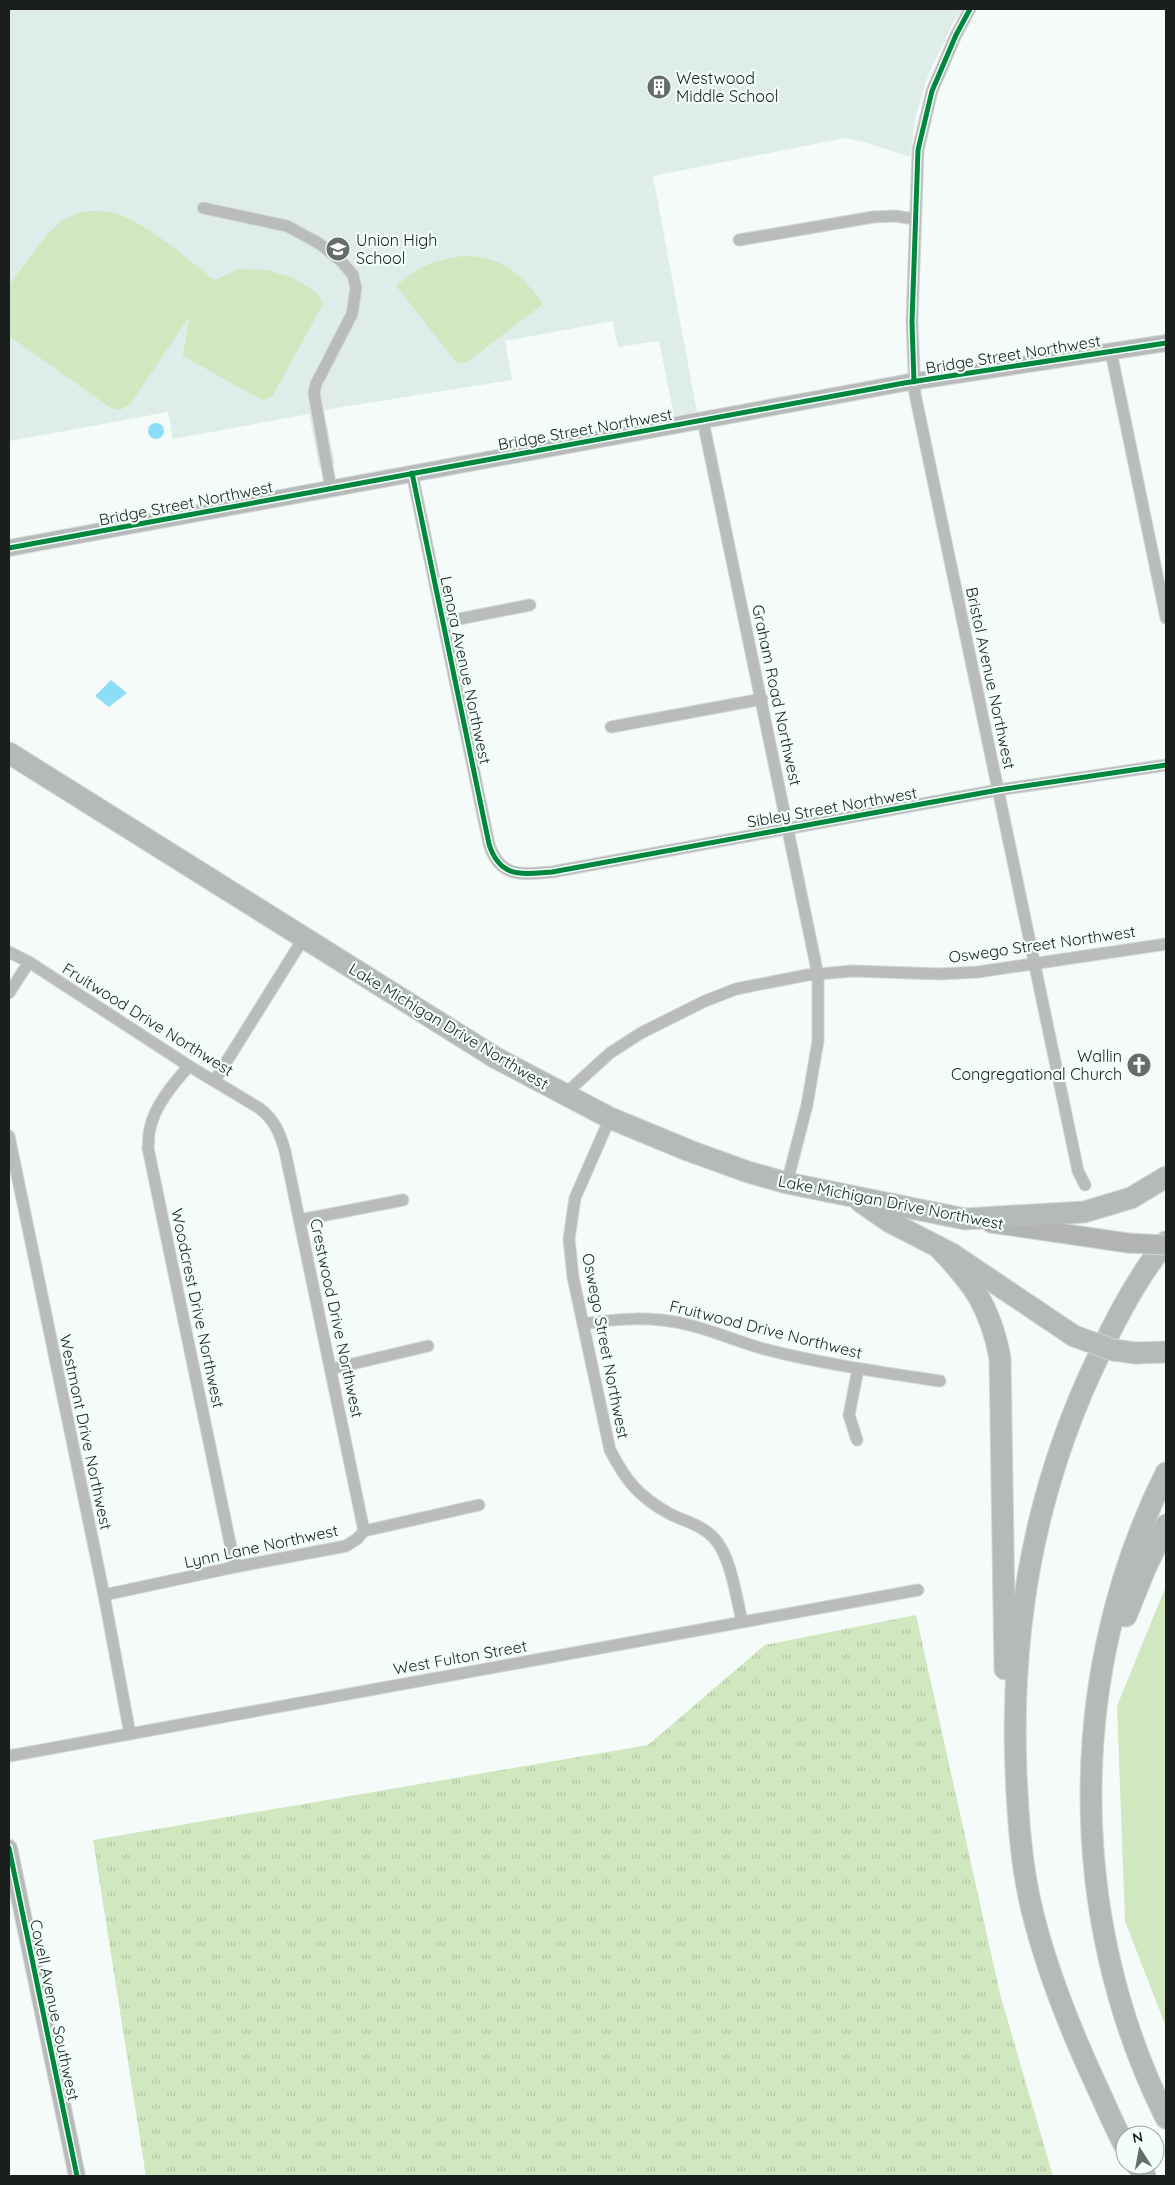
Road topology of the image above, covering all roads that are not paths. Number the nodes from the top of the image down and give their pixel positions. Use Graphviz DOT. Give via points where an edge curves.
graph roads {
  1 [pos="970,9"];
  2 [pos="203,208"];
  3 [pos="915,219"];
  4 [pos="738,240"];
  5 [pos="1166,344"];
  6 [pos="1111,352"];
  7 [pos="914,382"];
  8 [pos="703,421"];
  9 [pos="412,473"];
  10 [pos="331,489"];
  11 [pos="9,548"];
  12 [pos="530,605"];
  13 [pos="1166,618"];
  14 [pos="444,622"];
  15 [pos="762,699"];
  16 [pos="612,727"];
  17 [pos="9,753"];
  18 [pos="1166,765"];
  19 [pos="998,790"];
  20 [pos="788,827"];
  21 [pos="504,868"];
  22 [pos="304,939"];
  23 [pos="1166,944"];
  24 [pos="9,952"];
  25 [pos="29,962"];
  26 [pos="1034,964"];
  27 [pos="818,975"];
  28 [pos="9,993"];
  29 [pos="189,1066"];
  30 [pos="215,1080"];
  31 [pos="565,1094"];
  32 [pos="269,1115"];
  33 [pos="610,1118"];
  34 [pos="9,1136"];
  35 [pos="1166,1177"];
  36 [pos="787,1183"];
  37 [pos="1085,1185"];
  38 [pos="854,1198"];
  39 [pos="403,1200"];
  40 [pos="965,1219"];
  41 [pos="300,1220"];
  42 [pos="1166,1243"];
  43 [pos="937,1246"];
  44 [pos="584,1324"];
  45 [pos="428,1346"];
  46 [pos="1166,1352"];
  47 [pos="331,1369"];
  48 [pos="858,1369"];
  49 [pos="940,1381"];
  50 [pos="857,1440"];
  51 [pos="1166,1473"];
  52 [pos="479,1505"];
  53 [pos="1166,1525"];
  54 [pos="364,1531"];
  55 [pos="236,1567"];
  56 [pos="918,1590"];
  57 [pos="104,1595"];
  58 [pos="742,1621"];
  59 [pos="1098,1697"];
  60 [pos="130,1734"];
  61 [pos="9,1756"];
  62 [pos="1017,1805"];
  63 [pos="9,1848"];
  64 [pos="1166,2118"];
  65 [pos="1115,2125"];
  66 [pos="77,2176"];
  1 -- 3 [label="street, Bristol Avenue Northwest" via="932,91 918,150"];
  2 -- 10 [label="street" via="287,226 320,244 353,275 356,288 352,314 314,393"];
  3 -- 4 [label="street" via="873,217"];
  3 -- 7 [label="street, Bristol Avenue Northwest"];
  5 -- 6 [label="main road, Bridge Street Northwest"];
  6 -- 7 [label="main road, Bridge Street Northwest"];
  6 -- 13 [label="street"];
  7 -- 8 [label="main road, Bridge Street Northwest"];
  7 -- 19 [label="street, Bristol Avenue Northwest"];
  8 -- 9 [label="main road, Bridge Street Northwest"];
  8 -- 15 [label="street, Graham Road Northwest"];
  9 -- 10 [label="main road, Bridge Street Northwest"];
  9 -- 14 [label="street, Lenora Avenue Northwest"];
  10 -- 11 [label="main road, Bridge Street Northwest"];
  12 -- 14 [label="street"];
  14 -- 21 [label="street, Lenora Avenue Northwest" via="489,844 493,856"];
  15 -- 16 [label="street"];
  15 -- 20 [label="street, Graham Road Northwest"];
  17 -- 22 [label="highway, Lake Michigan Drive Northwest"];
  18 -- 19 [label="street, Sibley Street Northwest"];
  19 -- 20 [label="street, Sibley Street Northwest"];
  19 -- 26 [label="street, Bristol Avenue Northwest"];
  20 -- 21 [label="street, Sibley Street Northwest" via="552,872 522,874"];
  20 -- 27 [label="street, Graham Road Northwest"];
  22 -- 30 [label="street"];
  22 -- 31 [label="highway, Lake Michigan Drive Northwest" via="488,1053"];
  23 -- 26 [label="street, Oswego Street Northwest"];
  24 -- 25 [label="street, Fruitwood Drive Northwest"];
  25 -- 28 [label="street"];
  25 -- 29 [label="street, Fruitwood Drive Northwest"];
  26 -- 27 [label="street, Oswego Street Northwest" via="940,974 853,971"];
  26 -- 37 [label="street, Bristol Avenue Northwest" via="1078,1171"];
  27 -- 31 [label="street, Oswego Street Northwest" via="736,989 705,1001 641,1033 610,1053"];
  27 -- 36 [label="street, Graham Road Northwest" via="818,1041 807,1105"];
  29 -- 30 [label="street, Fruitwood Drive Northwest"];
  29 -- 55 [label="street, Woodcrest Drive Northwest" via="174,1083 152,1119 148,1148"];
  30 -- 32 [label="street, Fruitwood Drive Northwest"];
  31 -- 33 [label="highway, Lake Michigan Drive Northwest"];
  32 -- 41 [label="street, Crestwood Drive Northwest" via="281,1135"];
  33 -- 36 [label="highway, Lake Michigan Drive Northwest" via="690,1151"];
  33 -- 44 [label="street, Oswego Street Northwest" via="575,1198 571,1218 569,1239 573,1277"];
  34 -- 57 [label="street, Westmont Drive Northwest"];
  35 -- 40 [label="highway" via="1131,1198 1084,1212"];
  36 -- 38 [label="highway, Lake Michigan Drive Northwest"];
  38 -- 40 [label="highway, Lake Michigan Drive Northwest"];
  38 -- 43 [label="highway" via="890,1222"];
  39 -- 41 [label="street"];
  40 -- 42 [label="main road, Lake Michigan Drive Northwest, bridge" via="1128,1242"];
  41 -- 47 [label="street, Crestwood Drive Northwest"];
  42 -- 62 [label="highway" via="1127,1300 1084,1385 1064,1437 1042,1511 1031,1554 1017,1668 1014,1733"];
  43 -- 46 [label="highway, bridge" via="1074,1336 1113,1350"];
  43 -- 62 [label="highway" via="971,1283 985,1306 996,1334 1000,1358 1006,1768"];
  44 -- 48 [label="street, Fruitwood Drive Northwest" via="619,1318 650,1318 688,1324 763,1348"];
  44 -- 58 [label="street, Oswego Street Northwest" via="610,1450 624,1476 643,1497 714,1537 724,1553"];
  45 -- 47 [label="street"];
  47 -- 54 [label="street, Crestwood Drive Northwest"];
  48 -- 49 [label="street, Fruitwood Drive Northwest"];
  48 -- 50 [label="street" via="849,1415"];
  51 -- 59 [label="highway" via="1127,1568 1102,1664"];
  52 -- 54 [label="street, Lynn Lane Northwest"];
  53 -- 59 [label="highway" via="1129,1607"];
  54 -- 55 [label="street, Lynn Lane Northwest" via="346,1546"];
  55 -- 57 [label="street, Lynn Lane Northwest"];
  56 -- 58 [label="street, West Fulton Street"];
  57 -- 60 [label="street, Westmont Drive Northwest"];
  58 -- 60 [label="street, West Fulton Street"];
  59 -- 64 [label="highway" via="1092,1762 1094,1872 1117,1990"];
  60 -- 61 [label="street, West Fulton Street"];
  62 -- 65 [label="highway" via="1032,1908 1052,1981"];
  63 -- 66 [label="main road, Covell Avenue Southwest"];
}
